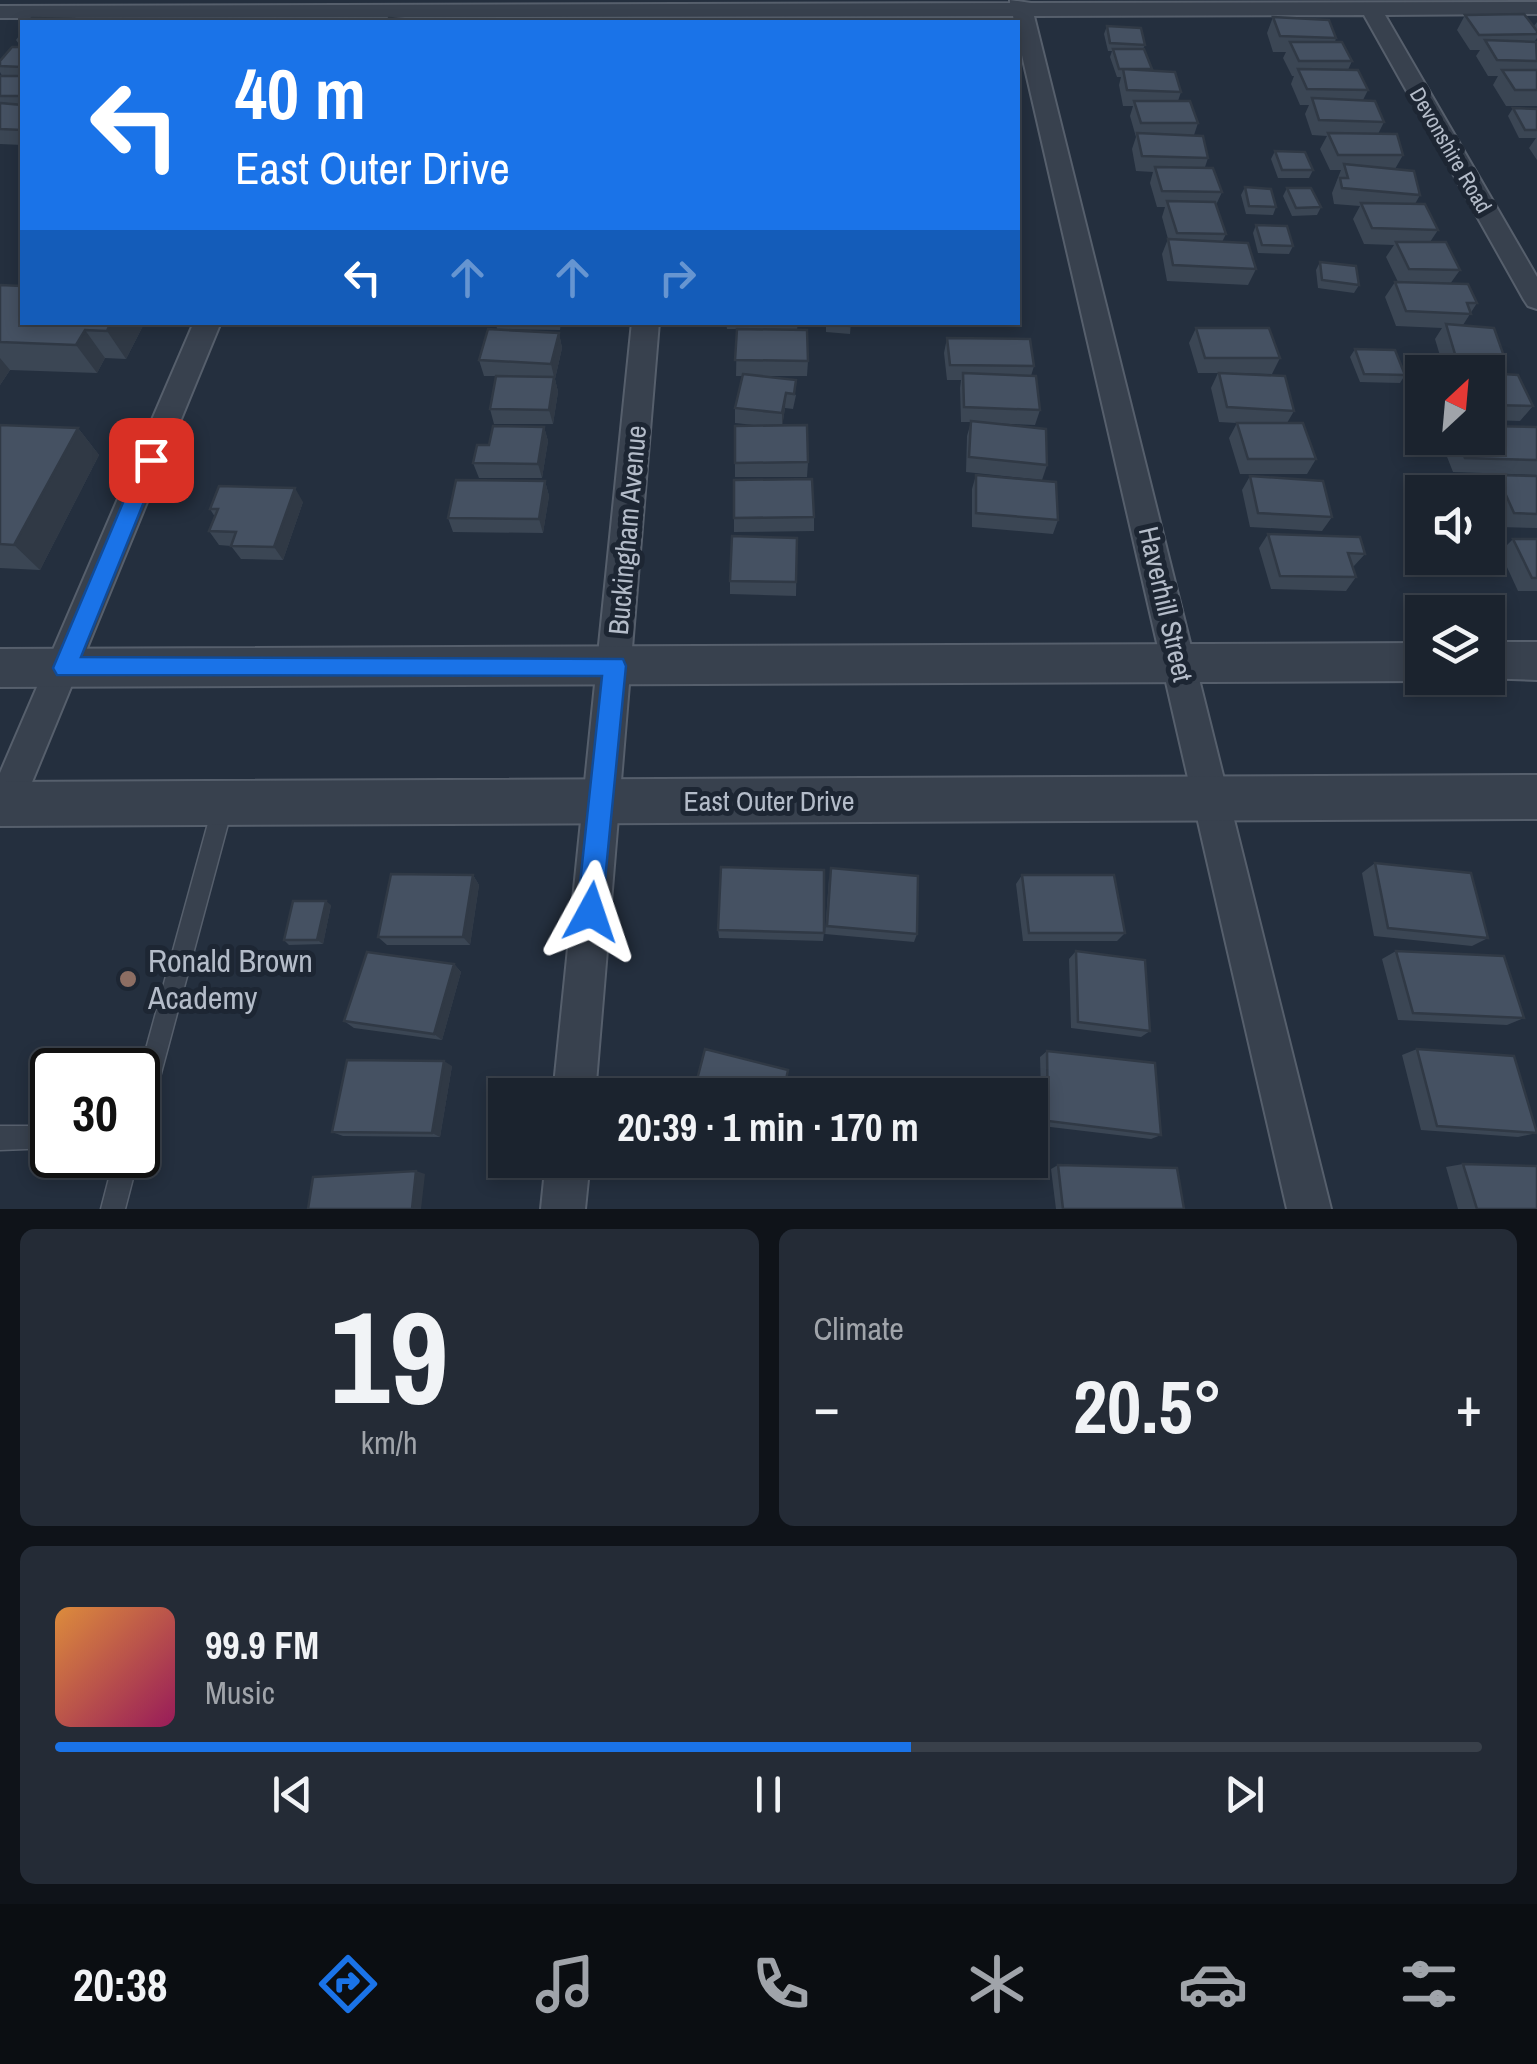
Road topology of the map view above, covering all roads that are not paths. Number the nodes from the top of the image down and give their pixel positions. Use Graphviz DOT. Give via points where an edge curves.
graph roads {
  1 [pos="1368,4"];
  2 [pos="1022,5"];
  3 [pos="1537,8"];
  4 [pos="675,11"];
  5 [pos="0,12"];
  6 [pos="337,12"];
  7 [pos="1537,300"];
  8 [pos="207,325"];
  9 [pos="646,325"];
  10 [pos="1505,661"];
  11 [pos="1537,661"];
  12 [pos="1405,662"];
  13 [pos="1180,663"];
  14 [pos="614,666"];
  15 [pos="0,668"];
  16 [pos="65,668"];
  17 [pos="1537,797"];
  18 [pos="1211,799"];
  19 [pos="601,802"];
  20 [pos="224,804"];
  21 [pos="2,808"];
  22 [pos="157,1048"];
  23 [pos="576,1078"];
  24 [pos="0,1138"];
  25 [pos="30,1138"];
  26 [pos="122,1178"];
  27 [pos="566,1178"];
  28 [pos="113,1209"];
  29 [pos="563,1209"];
  30 [pos="1309,1209"];
  1 -- 2 [label="street"];
  1 -- 3 [label="street"];
  1 -- 7 [label="street, Devonshire Road"];
  2 -- 4 [label="street"];
  2 -- 13 [label="street, Haverhill Street"];
  4 -- 6 [label="street"];
  5 -- 6 [label="street"];
  8 -- 16 [label="street"];
  9 -- 14 [label="street, Buckingham Avenue"];
  10 -- 11 [label="street"];
  12 -- 13 [label="street"];
  13 -- 14 [label="street"];
  13 -- 18 [label="street, Haverhill Street"];
  14 -- 16 [label="street"];
  14 -- 19 [label="street, Buckingham Avenue"];
  15 -- 16 [label="street"];
  16 -- 21 [label="street"];
  17 -- 18 [label="street, East Outer Drive"];
  18 -- 19 [label="street, East Outer Drive"];
  18 -- 30 [label="street, Haverhill Street"];
  19 -- 20 [label="street, East Outer Drive"];
  19 -- 23 [label="street, Buckingham Avenue"];
  20 -- 21 [label="street, East Outer Drive"];
  20 -- 22 [label="lane"];
  24 -- 25 [label="lane"];
  26 -- 28 [label="lane"];
  27 -- 29 [label="street"];
}
